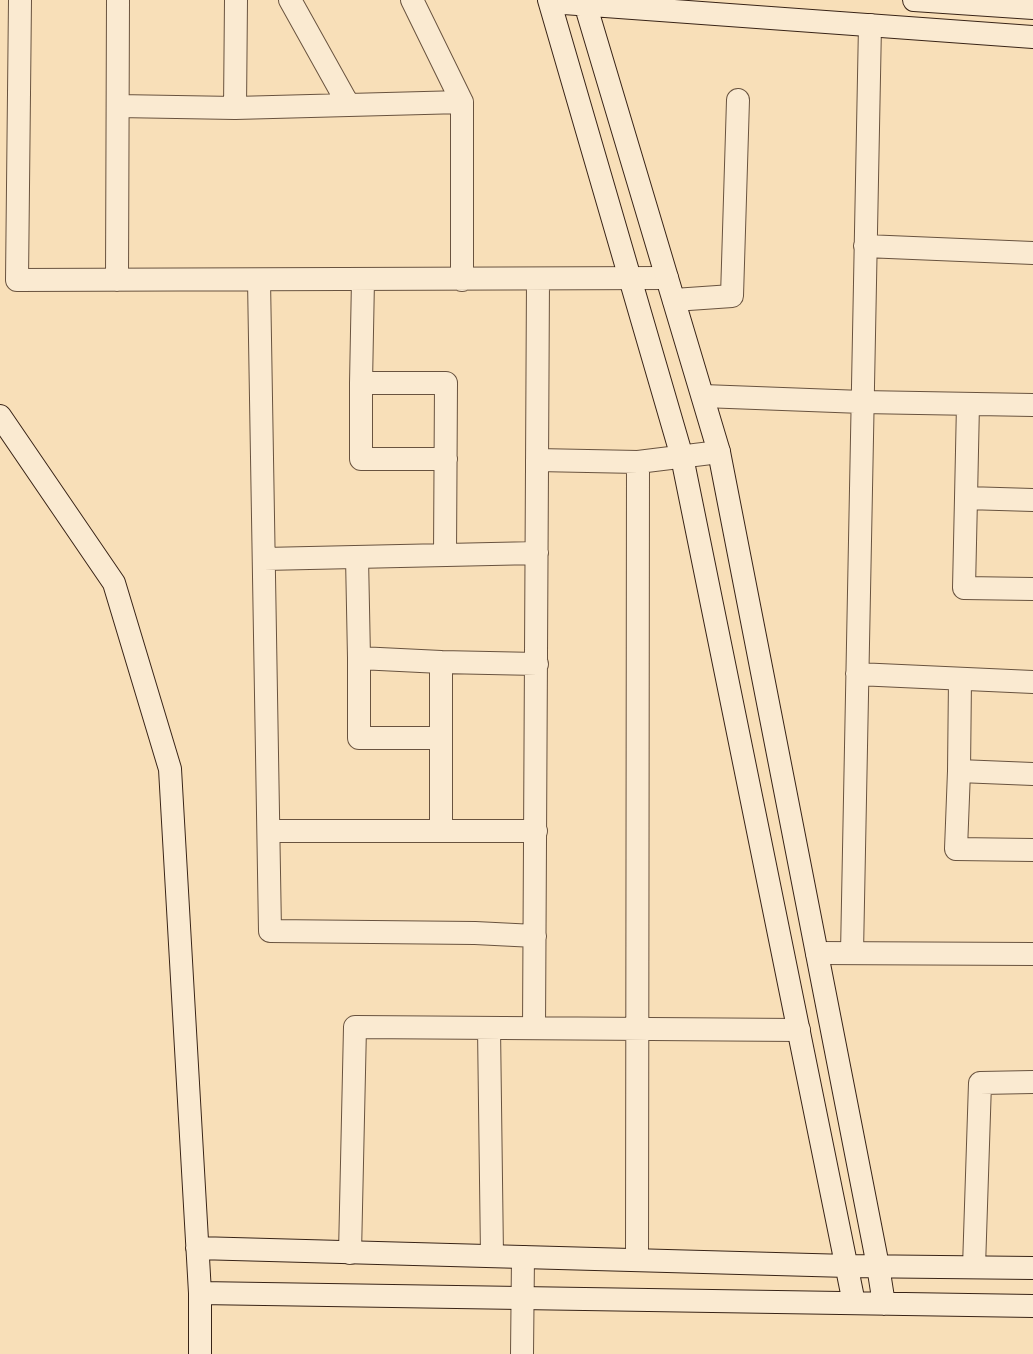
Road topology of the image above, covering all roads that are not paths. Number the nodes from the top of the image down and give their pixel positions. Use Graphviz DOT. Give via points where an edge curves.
graph roads {
  1 [pos="20,0"];
  2 [pos="118,0"];
  3 [pos="236,0"];
  4 [pos="290,0"];
  5 [pos="412,0"];
  6 [pos="914,0"];
  7 [pos="549,1"];
  8 [pos="585,2"];
  9 [pos="1033,8"];
  10 [pos="870,25"];
  11 [pos="1033,37"];
  12 [pos="738,100"];
  13 [pos="462,102"];
  14 [pos="348,104"];
  15 [pos="118,106"];
  16 [pos="235,108"];
  17 [pos="866,246"];
  18 [pos="1033,253"];
  19 [pos="667,278"];
  20 [pos="538,279"];
  21 [pos="630,279"];
  22 [pos="118,280"];
  23 [pos="259,280"];
  24 [pos="363,280"];
  25 [pos="462,280"];
  26 [pos="674,300"];
  27 [pos="361,384"];
  28 [pos="703,396"];
  29 [pos="862,402"];
  30 [pos="968,404"];
  31 [pos="1033,405"];
  32 [pos="0,416"];
  33 [pos="719,452"];
  34 [pos="682,457"];
  35 [pos="446,459"];
  36 [pos="537,460"];
  37 [pos="638,462"];
  38 [pos="966,498"];
  39 [pos="1033,500"];
  40 [pos="537,553"];
  41 [pos="445,555"];
  42 [pos="357,557"];
  43 [pos="264,559"];
  44 [pos="1033,589"];
  45 [pos="359,658"];
  46 [pos="441,662"];
  47 [pos="537,664"];
  48 [pos="858,674"];
  49 [pos="960,679"];
  50 [pos="1033,682"];
  51 [pos="441,738"];
  52 [pos="959,772"];
  53 [pos="1033,774"];
  54 [pos="269,831"];
  55 [pos="441,831"];
  56 [pos="536,831"];
  57 [pos="1033,850"];
  58 [pos="535,936"];
  59 [pos="817,953"];
  60 [pos="852,953"];
  61 [pos="1033,954"];
  62 [pos="489,1028"];
  63 [pos="534,1028"];
  64 [pos="637,1028"];
  65 [pos="799,1030"];
  66 [pos="1033,1082"];
  67 [pos="197,1248"];
  68 [pos="350,1253"];
  69 [pos="492,1256"];
  70 [pos="523,1257"];
  71 [pos="637,1260"];
  72 [pos="848,1266"];
  73 [pos="878,1266"];
  74 [pos="974,1267"];
  75 [pos="1033,1268"];
  76 [pos="200,1293"];
  77 [pos="522,1298"];
  78 [pos="854,1304"];
  79 [pos="884,1304"];
  80 [pos="1033,1306"];
  81 [pos="200,1354"];
  82 [pos="522,1354"];
  1 -- 22 [label="street" via="17,280"];
  2 -- 15 [label="street"];
  3 -- 16 [label="street"];
  4 -- 14 [label="street"];
  5 -- 13 [label="street"];
  6 -- 9 [label="street"];
  7 -- 8 [label="street"];
  7 -- 21 [label="street"];
  8 -- 10 [label="street"];
  8 -- 19 [label="street"];
  10 -- 11 [label="street"];
  10 -- 17 [label="street"];
  12 -- 26 [label="street" via="732,296"];
  13 -- 14 [label="street"];
  13 -- 25 [label="street"];
  14 -- 16 [label="street"];
  15 -- 16 [label="street"];
  15 -- 22 [label="street"];
  17 -- 18 [label="street"];
  17 -- 29 [label="street"];
  19 -- 21 [label="street"];
  19 -- 26 [label="street"];
  20 -- 21 [label="street"];
  20 -- 25 [label="street"];
  20 -- 36 [label="street"];
  21 -- 34 [label="street"];
  22 -- 23 [label="street"];
  23 -- 24 [label="street"];
  23 -- 43 [label="street"];
  24 -- 25 [label="street"];
  24 -- 27 [label="street"];
  26 -- 28 [label="street"];
  27 -- 35 [label="street" via="361,459"];
  27 -- 35 [label="street" via="446,383"];
  28 -- 29 [label="street"];
  28 -- 33 [label="street"];
  29 -- 30 [label="street"];
  29 -- 48 [label="street"];
  30 -- 31 [label="street"];
  30 -- 38 [label="street"];
  32 -- 67 [label="street" via="114,584 170,769"];
  33 -- 34 [label="street"];
  33 -- 59 [label="street"];
  34 -- 37 [label="street"];
  34 -- 65 [label="street"];
  35 -- 41 [label="street"];
  36 -- 37 [label="street"];
  36 -- 40 [label="street"];
  37 -- 64 [label="street"];
  38 -- 39 [label="street"];
  38 -- 44 [label="street" via="964,588"];
  40 -- 41 [label="street"];
  40 -- 47 [label="street"];
  41 -- 42 [label="street"];
  42 -- 43 [label="street"];
  42 -- 45 [label="street"];
  43 -- 54 [label="street"];
  45 -- 46 [label="street"];
  45 -- 51 [label="street" via="359,738"];
  46 -- 47 [label="street"];
  46 -- 51 [label="street"];
  47 -- 56 [label="street"];
  48 -- 49 [label="street"];
  48 -- 60 [label="street"];
  49 -- 50 [label="street"];
  49 -- 52 [label="street"];
  51 -- 55 [label="street"];
  52 -- 53 [label="street"];
  52 -- 57 [label="street" via="956,849"];
  54 -- 55 [label="street"];
  54 -- 58 [label="street" via="270,931"];
  55 -- 56 [label="street"];
  56 -- 58 [label="street"];
  58 -- 63 [label="street"];
  59 -- 60 [label="street"];
  59 -- 73 [label="street"];
  60 -- 61 [label="street"];
  62 -- 63 [label="street"];
  62 -- 68 [label="street" via="355,1027"];
  62 -- 69 [label="street"];
  63 -- 64 [label="street"];
  64 -- 65 [label="street"];
  64 -- 71 [label="street"];
  65 -- 72 [label="street"];
  66 -- 74 [label="street" via="980,1083"];
  67 -- 68 [label="street"];
  67 -- 76 [label="street"];
  68 -- 69 [label="street"];
  69 -- 70 [label="street"];
  70 -- 71 [label="street"];
  70 -- 77 [label="street"];
  71 -- 72 [label="street"];
  72 -- 73 [label="street"];
  72 -- 78 [label="street"];
  73 -- 74 [label="street"];
  73 -- 79 [label="street"];
  74 -- 75 [label="street"];
  76 -- 77 [label="street"];
  76 -- 81 [label="street"];
  77 -- 78 [label="street"];
  77 -- 82 [label="street"];
  78 -- 79 [label="street"];
  79 -- 80 [label="street"];
}
